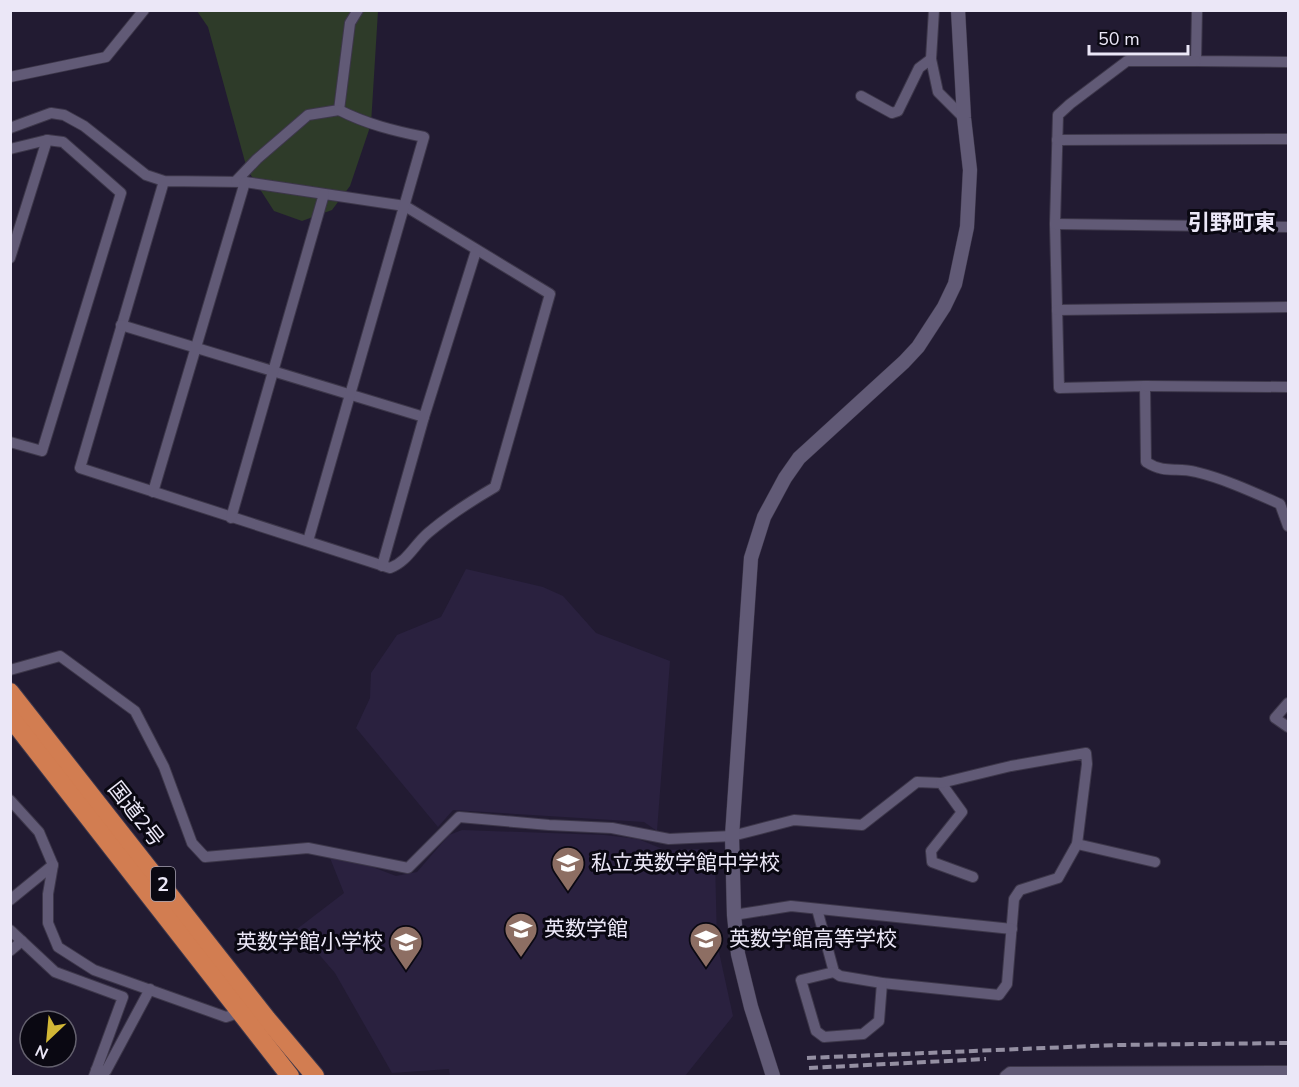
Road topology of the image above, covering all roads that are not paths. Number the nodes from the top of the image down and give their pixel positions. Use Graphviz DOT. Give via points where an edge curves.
graph roads {
  1 [pos="144,10"];
  2 [pos="358,10"];
  3 [pos="934,10"];
  4 [pos="958,10"];
  5 [pos="1197,10"];
  6 [pos="931,59"];
  7 [pos="1196,61"];
  8 [pos="1288,62"];
  9 [pos="10,77"];
  10 [pos="861,96"];
  11 [pos="339,110"];
  12 [pos="964,118"];
  13 [pos="10,128"];
  14 [pos="1288,139"];
  15 [pos="47,140"];
  16 [pos="1057,140"];
  17 [pos="10,149"];
  18 [pos="164,181"];
  19 [pos="241,181"];
  20 [pos="324,194"];
  21 [pos="405,206"];
  22 [pos="1055,224"];
  23 [pos="1288,227"];
  24 [pos="476,251"];
  25 [pos="10,258"];
  26 [pos="1288,307"];
  27 [pos="1057,310"];
  28 [pos="121,325"];
  29 [pos="196,347"];
  30 [pos="273,372"];
  31 [pos="1145,386"];
  32 [pos="1288,387"];
  33 [pos="350,395"];
  34 [pos="424,417"];
  35 [pos="10,442"];
  36 [pos="153,492"];
  37 [pos="231,518"];
  38 [pos="1288,526"];
  39 [pos="308,541"];
  40 [pos="382,566"];
  41 [pos="10,670"];
  42 [pos="10,692"];
  43 [pos="1288,703"];
  44 [pos="10,717"];
  45 [pos="1288,727"];
  46 [pos="941,783"];
  47 [pos="10,800"];
  48 [pos="732,837"];
  49 [pos="1077,844"];
  50 [pos="1155,862"];
  51 [pos="53,865"];
  52 [pos="973,877"];
  53 [pos="10,900"];
  54 [pos="817,909"];
  55 [pos="734,915"];
  56 [pos="1012,929"];
  57 [pos="10,930"];
  58 [pos="22,941"];
  59 [pos="10,951"];
  60 [pos="834,972"];
  61 [pos="882,983"];
  62 [pos="150,989"];
  63 [pos="241,1012"];
  64 [pos="1288,1071"];
  65 [pos="95,1073"];
  66 [pos="290,1077"];
  67 [pos="315,1077"];
  68 [pos="773,1077"];
  69 [pos="1005,1077"];
  1 -- 9 [label="street" via="106,57"];
  2 -- 11 [label="street" via="350,23"];
  3 -- 6 [label="street"];
  4 -- 12 [label="street"];
  5 -- 7 [label="street"];
  6 -- 10 [label="street" via="919,68 898,111 891,113"];
  6 -- 12 [label="street" via="938,92"];
  7 -- 8 [label="street"];
  7 -- 16 [label="street" via="1127,61 1058,115"];
  11 -- 19 [label="street" via="308,115 257,159"];
  11 -- 21 [label="street" via="353,118 424,138"];
  12 -- 48 [label="street" via="970,170 967,228 955,284 944,307 904,362 799,458 764,518 751,558"];
  13 -- 18 [label="street" via="51,113 64,115 146,175"];
  14 -- 16 [label="street"];
  15 -- 17 [label="street"];
  15 -- 25 [label="street"];
  15 -- 35 [label="street" via="63,142 121,193 42,451"];
  16 -- 22 [label="street"];
  18 -- 19 [label="street"];
  18 -- 28 [label="street"];
  19 -- 20 [label="street"];
  19 -- 29 [label="street"];
  20 -- 21 [label="street"];
  20 -- 30 [label="street"];
  21 -- 24 [label="street"];
  21 -- 33 [label="street"];
  22 -- 23 [label="street"];
  22 -- 27 [label="street"];
  24 -- 34 [label="street"];
  24 -- 40 [label="street" via="550,294 495,487 425,535 401,564"];
  26 -- 27 [label="street"];
  27 -- 31 [label="street" via="1059,388"];
  28 -- 29 [label="street"];
  28 -- 36 [label="street" via="80,468"];
  29 -- 30 [label="street"];
  29 -- 36 [label="street"];
  30 -- 33 [label="street"];
  30 -- 37 [label="street"];
  31 -- 32 [label="street"];
  31 -- 38 [label="street" via="1146,462 1158,469 1194,471 1246,488 1280,504"];
  33 -- 34 [label="street"];
  33 -- 39 [label="street"];
  34 -- 40 [label="street"];
  36 -- 37 [label="street"];
  37 -- 39 [label="street"];
  39 -- 40 [label="street"];
  41 -- 48 [label="street" via="60,656 135,711 164,767 192,843 205,857 308,848 408,868 459,817 612,828 669,839"];
  42 -- 67 [label="highway, 国道2号 / 2"];
  43 -- 45 [label="street" via="1275,718"];
  44 -- 63 [label="highway, 国道2号 / 2"];
  46 -- 48 [label="street" via="917,782 862,825 794,820"];
  46 -- 49 [label="street" via="1086,753"];
  46 -- 52 [label="street" via="962,812 931,851 932,862"];
  47 -- 51 [label="street" via="39,832"];
  48 -- 55 [label="street"];
  49 -- 50 [label="street"];
  49 -- 56 [label="street" via="1058,878 1020,890 1014,899"];
  51 -- 53 [label="street"];
  51 -- 62 [label="street" via="48,923 58,947 94,970"];
  54 -- 55 [label="street" via="791,906"];
  54 -- 56 [label="street"];
  54 -- 60 [label="street"];
  55 -- 68 [label="street" via="748,997"];
  56 -- 61 [label="street" via="1007,984 999,995"];
  57 -- 58 [label="street"];
  58 -- 59 [label="street"];
  58 -- 65 [label="street" via="55,972 123,997"];
  60 -- 61 [label="street"];
  60 -- 61 [label="street" via="801,980 816,1031 824,1037 863,1034 879,1021"];
  62 -- 63 [label="street" via="226,1017"];
  62 -- 65 [label="street" via="106,1071"];
  63 -- 66 [label="highway, 国道2号 / 2"];
  64 -- 69 [label="street" via="1010,1072"];
}
